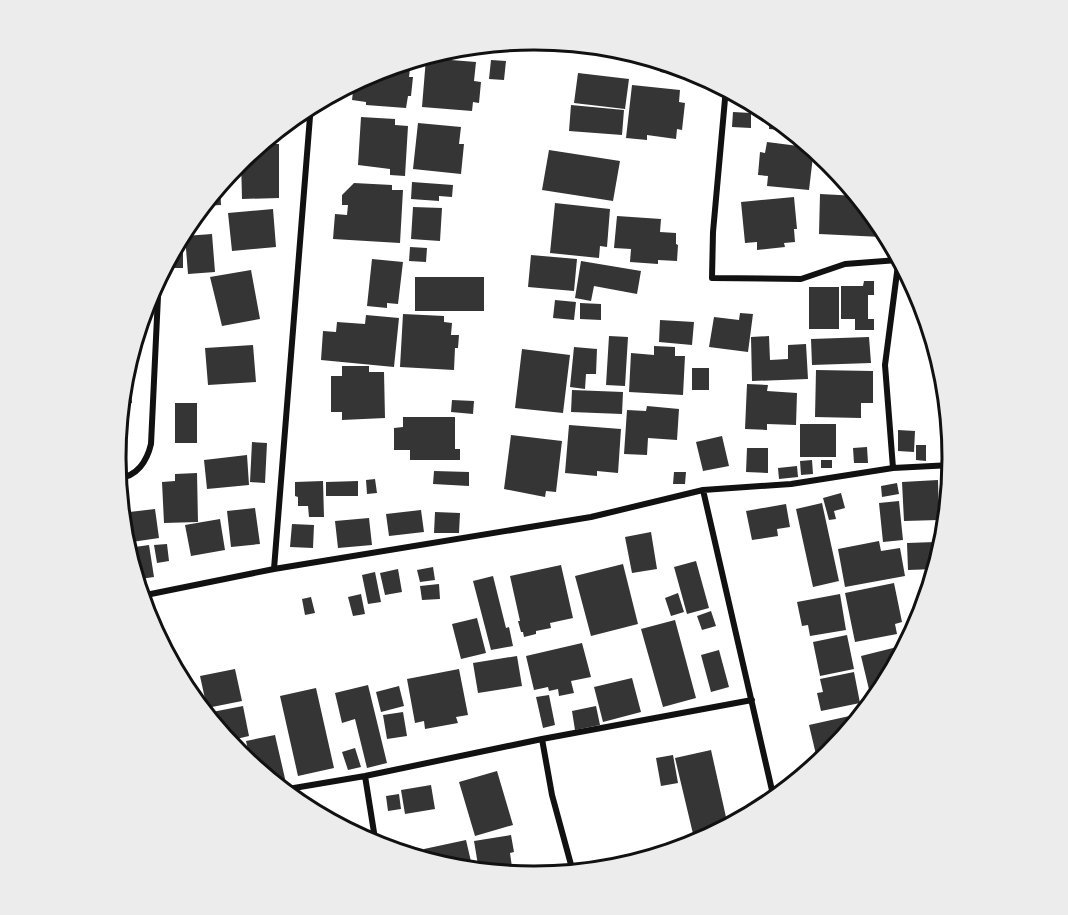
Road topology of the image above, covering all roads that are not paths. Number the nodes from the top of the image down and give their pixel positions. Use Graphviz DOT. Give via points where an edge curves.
graph roads {
  1 [pos="725,98"];
  2 [pos="310,116"];
  3 [pos="890,259"];
  4 [pos="896,271"];
  5 [pos="158,299"];
  6 [pos="942,466"];
  7 [pos="893,468"];
  8 [pos="127,478"];
  9 [pos="703,490"];
  10 [pos="274,569"];
  11 [pos="150,594"];
  12 [pos="752,700"];
  13 [pos="542,739"];
  14 [pos="365,776"];
  15 [pos="295,788"];
  16 [pos="772,789"];
  17 [pos="373,832"];
  18 [pos="571,864"];
  1 -- 3 [label="street" via="712,278 801,279 845,264"];
  2 -- 10 [label="street"];
  4 -- 7 [label="street" via="885,365"];
  5 -- 8 [label="street" via="149,456"];
  6 -- 7 [label="street"];
  7 -- 9 [label="street" via="791,484"];
  9 -- 10 [label="street" via="591,517"];
  9 -- 12 [label="street"];
  10 -- 11 [label="street"];
  12 -- 13 [label="street"];
  12 -- 16 [label="street"];
  13 -- 14 [label="street"];
  13 -- 18 [label="street"];
  14 -- 15 [label="street"];
  14 -- 17 [label="street"];
}
